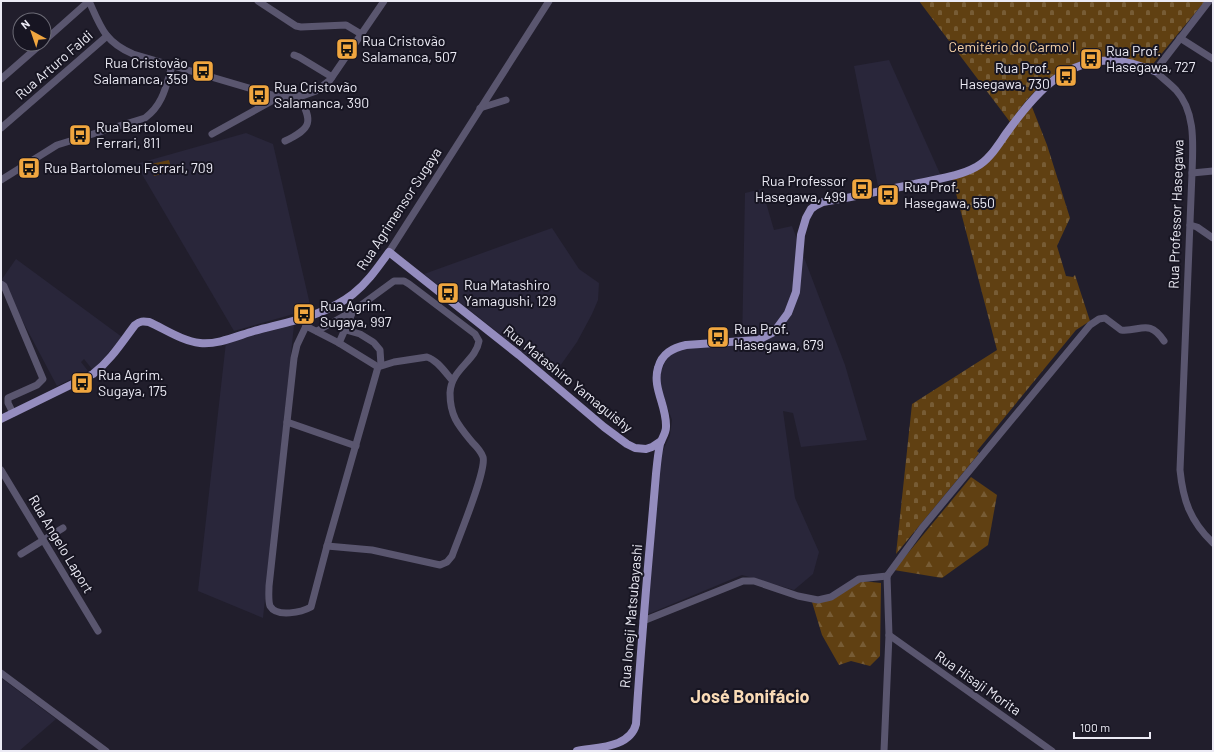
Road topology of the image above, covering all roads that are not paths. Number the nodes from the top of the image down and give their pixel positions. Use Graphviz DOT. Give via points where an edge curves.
graph roads {
  1 [pos="89,1"];
  2 [pos="258,1"];
  3 [pos="549,1"];
  4 [pos="382,2"];
  5 [pos="1210,3"];
  6 [pos="52,34"];
  7 [pos="361,34"];
  8 [pos="106,36"];
  9 [pos="1180,38"];
  10 [pos="32,52"];
  11 [pos="294,56"];
  12 [pos="1213,59"];
  13 [pos="172,66"];
  14 [pos="1155,71"];
  15 [pos="332,77"];
  16 [pos="1,79"];
  17 [pos="299,96"];
  18 [pos="279,97"];
  19 [pos="506,100"];
  20 [pos="480,108"];
  21 [pos="1,128"];
  22 [pos="212,134"];
  23 [pos="286,141"];
  24 [pos="1213,171"];
  25 [pos="1192,173"];
  26 [pos="1,180"];
  27 [pos="1190,226"];
  28 [pos="1213,238"];
  29 [pos="389,252"];
  30 [pos="1,284"];
  31 [pos="353,312"];
  32 [pos="304,322"];
  33 [pos="346,330"];
  34 [pos="317,331"];
  35 [pos="1164,341"];
  36 [pos="339,343"];
  37 [pos="380,366"];
  38 [pos="452,380"];
  39 [pos="13,413"];
  40 [pos="1,419"];
  41 [pos="287,422"];
  42 [pos="661,441"];
  43 [pos="356,446"];
  44 [pos="1,470"];
  45 [pos="63,528"];
  46 [pos="43,540"];
  47 [pos="1213,542"];
  48 [pos="327,546"];
  49 [pos="21,554"];
  50 [pos="887,576"];
  51 [pos="643,621"];
  52 [pos="98,631"];
  53 [pos="889,636"];
  54 [pos="1,673"];
  55 [pos="106,751"];
  56 [pos="577,751"];
  57 [pos="884,751"];
  58 [pos="1052,751"];
  1 -- 6 [label="street"];
  1 -- 8 [label="street"];
  2 -- 7 [label="street" via="296,26 346,25"];
  3 -- 20 [label="street, Rua Agrimensor Sugaya"];
  4 -- 7 [label="street"];
  5 -- 9 [label="street"];
  7 -- 15 [label="street"];
  8 -- 13 [label="street" via="124,50"];
  8 -- 21 [label="street, Rua Arturo Faldi"];
  9 -- 12 [label="street"];
  9 -- 14 [label="street"];
  10 -- 16 [label="street"];
  11 -- 15 [label="street" via="299,56"];
  13 -- 18 [label="street"];
  13 -- 26 [label="street" via="160,102 145,118 61,143"];
  14 -- 25 [label="street, Rua Professor Hasegawa" via="1186,105 1193,140"];
  14 -- 42 [label="main road, Rua Professor Hasegawa" via="1120,62 1100,61 1070,70 1043,88 987,160 976,168 952,176 823,202 815,206 808,213 802,230 798,279 792,304 774,332 758,340 676,347 663,356 656,377 666,421"];
  15 -- 17 [label="street" via="316,91"];
  17 -- 18 [label="street"];
  17 -- 23 [label="street" via="308,124 299,134"];
  18 -- 22 [label="street"];
  19 -- 20 [label="street"];
  20 -- 29 [label="street, Rua Agrimensor Sugaya"];
  24 -- 25 [label="street"];
  25 -- 27 [label="street, Rua Professor Hasegawa"];
  27 -- 28 [label="street" via="1197,227"];
  27 -- 47 [label="street, Rua Professor Hasegawa" via="1180,470 1182,487 1191,516"];
  29 -- 32 [label="main road, Rua Agrimensor Sugaya" via="376,271 353,294"];
  29 -- 42 [label="main road, Rua Matashiro Yamaguishy" via="627,444 635,448 646,448"];
  30 -- 39 [label="street" via="43,379 37,385 8,398"];
  31 -- 33 [label="street"];
  31 -- 34 [label="street"];
  31 -- 38 [label="street" via="394,281 409,284 475,334 479,341 476,350"];
  32 -- 34 [label="street"];
  32 -- 39 [label="main road, Rua Agrimensor Sugaya" via="199,343 143,321 135,325 111,357 93,374"];
  32 -- 41 [label="street" via="294,358"];
  33 -- 36 [label="street"];
  33 -- 37 [label="street" via="360,334 374,343 380,350"];
  34 -- 36 [label="street"];
  35 -- 50 [label="street" via="1154,330 1142,327 1120,330 1105,318 1090,325 922,528"];
  36 -- 37 [label="street"];
  37 -- 38 [label="street" via="427,357"];
  37 -- 43 [label="street"];
  38 -- 48 [label="street" via="452,415 484,461 452,556 440,565 372,550"];
  39 -- 40 [label="main road, Rua Agrimensor Sugaya"];
  41 -- 43 [label="street"];
  41 -- 48 [label="street" via="269,586 271,607 276,611 292,613 311,607"];
  42 -- 51 [label="main road, Rua Ioneji Matsubayashi"];
  43 -- 48 [label="street"];
  44 -- 46 [label="street, Rua Angelo Laport"];
  45 -- 46 [label="street"];
  46 -- 49 [label="street"];
  46 -- 52 [label="street, Rua Angelo Laport"];
  50 -- 51 [label="street" via="859,580 831,597 818,600 754,581 743,581"];
  50 -- 53 [label="street"];
  51 -- 56 [label="main road, Rua Ioneji Matsubayashi" via="634,730 623,741"];
  53 -- 57 [label="street"];
  53 -- 58 [label="street, Rua Hisaji Morita"];
  54 -- 55 [label="street"];
}
